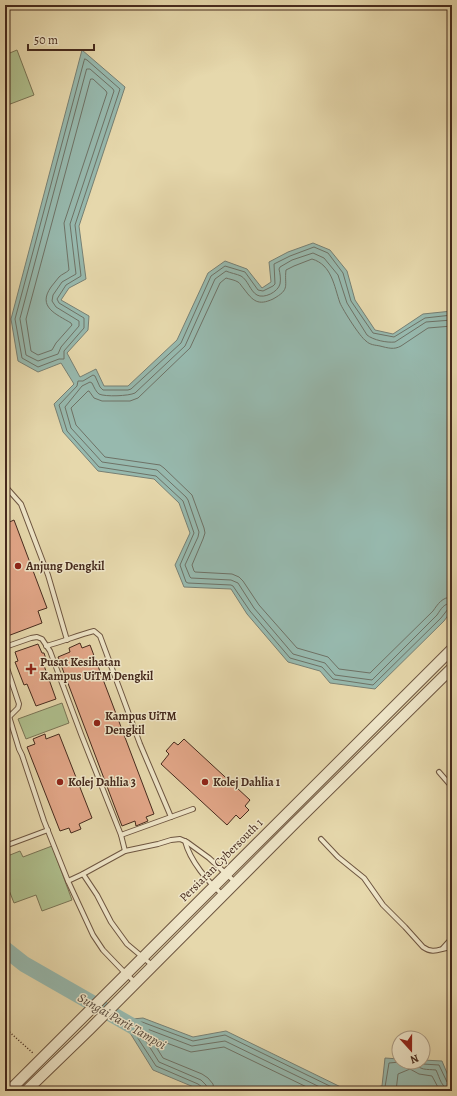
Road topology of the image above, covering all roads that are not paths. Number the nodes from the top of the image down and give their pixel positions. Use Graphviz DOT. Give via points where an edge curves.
graph roads {
  1 [pos="5,486"];
  2 [pos="67,640"];
  3 [pos="46,646"];
  4 [pos="5,647"];
  5 [pos="452,649"];
  6 [pos="5,662"];
  7 [pos="452,668"];
  8 [pos="5,704"];
  9 [pos="9,717"];
  10 [pos="439,772"];
  11 [pos="452,787"];
  12 [pos="193,809"];
  13 [pos="171,817"];
  14 [pos="48,830"];
  15 [pos="121,835"];
  16 [pos="321,839"];
  17 [pos="184,841"];
  18 [pos="5,846"];
  19 [pos="125,851"];
  20 [pos="226,873"];
  21 [pos="83,874"];
  22 [pos="68,880"];
  23 [pos="236,883"];
  24 [pos="213,886"];
  25 [pos="223,895"];
  26 [pos="452,938"];
  27 [pos="452,947"];
  28 [pos="442,949"];
  29 [pos="143,957"];
  30 [pos="153,966"];
  31 [pos="126,974"];
  32 [pos="136,983"];
  33 [pos="9,1091"];
  34 [pos="26,1091"];
  1 -- 2 [label="lane" via="21,504 48,576"];
  2 -- 3 [label="lane"];
  2 -- 13 [label="lane" via="94,631 100,636 140,744"];
  3 -- 4 [label="lane" via="42,639 37,637"];
  3 -- 15 [label="lane"];
  5 -- 20 [label="street, Persiaran Cybersouth 1"];
  6 -- 9 [label="lane" via="18,704 18,708"];
  7 -- 23 [label="street"];
  8 -- 9 [label="lane"];
  9 -- 14 [label="lane"];
  10 -- 11 [label="lane"];
  12 -- 13 [label="lane"];
  13 -- 15 [label="lane"];
  14 -- 18 [label="lane"];
  14 -- 22 [label="lane"];
  15 -- 19 [label="lane"];
  16 -- 28 [label="lane" via="364,878 383,905 423,947 434,952"];
  17 -- 19 [label="lane" via="171,840"];
  17 -- 20 [label="lane"];
  17 -- 24 [label="lane" via="193,859"];
  19 -- 21 [label="lane"];
  20 -- 23 [label="lane"];
  20 -- 24 [label="street, Persiaran Cybersouth 1"];
  21 -- 22 [label="lane"];
  21 -- 29 [label="lane" via="110,922 127,944"];
  22 -- 31 [label="lane" via="93,935 103,950"];
  23 -- 25 [label="street"];
  24 -- 25 [label="lane"];
  24 -- 29 [label="street, Persiaran Cybersouth 1"];
  25 -- 30 [label="street"];
  26 -- 28 [label="lane"];
  27 -- 28 [label="lane"];
  29 -- 30 [label="lane"];
  29 -- 31 [label="street, Persiaran Cybersouth 1"];
  30 -- 32 [label="street"];
  31 -- 32 [label="lane"];
  31 -- 33 [label="street, Persiaran Cybersouth 1"];
  32 -- 34 [label="street"];
}
